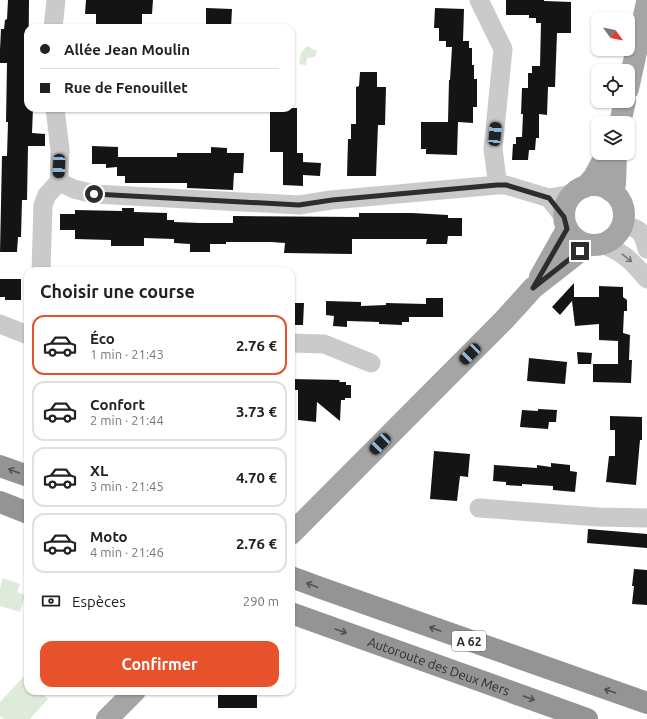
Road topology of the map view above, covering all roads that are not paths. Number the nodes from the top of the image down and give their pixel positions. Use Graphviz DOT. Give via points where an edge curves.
graph roads {
  1 [pos="56,0"];
  2 [pos="479,0"];
  3 [pos="647,2"];
  4 [pos="53,24"];
  5 [pos="633,64"];
  6 [pos="55,112"];
  7 [pos="603,160"];
  8 [pos="616,160"];
  9 [pos="59,182"];
  10 [pos="497,185"];
  11 [pos="579,190"];
  12 [pos="612,191"];
  13 [pos="549,198"];
  14 [pos="566,223"];
  15 [pos="631,227"];
  16 [pos="595,244"];
  17 [pos="647,249"];
  18 [pos="41,267"];
  19 [pos="647,278"];
  20 [pos="647,284"];
  21 [pos="533,288"];
  22 [pos="0,324"];
  23 [pos="24,333"];
  24 [pos="295,343"];
  25 [pos="371,363"];
  26 [pos="0,466"];
  27 [pos="24,475"];
  28 [pos="0,502"];
  29 [pos="479,508"];
  30 [pos="24,511"];
  31 [pos="647,518"];
  32 [pos="295,531"];
  33 [pos="295,578"];
  34 [pos="295,614"];
  35 [pos="131,695"];
  36 [pos="647,703"];
  37 [pos="107,719"];
  38 [pos="588,719"];
  1 -- 4 [label="street"];
  2 -- 10 [label="street" via="503,49 493,148"];
  3 -- 5 [label="main road"];
  6 -- 9 [label="street" via="60,150"];
  7 -- 11 [label="main road" via="594,177"];
  8 -- 12 [label="main road" via="615,184"];
  9 -- 10 [label="street" via="94,194 299,205"];
  9 -- 18 [label="street" via="47,195 43,205"];
  10 -- 13 [label="street" via="506,185"];
  11 -- 12 [label="main road" via="600,186"];
  11 -- 13 [label="street"];
  11 -- 14 [label="main road" via="567,202 564,211"];
  12 -- 15 [label="main road" via="620,201 624,216"];
  13 -- 14 [label="street"];
  14 -- 16 [label="main road" via="571,235 576,239 582,243"];
  14 -- 21 [label="main road"];
  15 -- 16 [label="main road" via="619,231 609,241"];
  15 -- 17 [label="street" via="643,235"];
  16 -- 19 [label="street, one-way" via="613,248 627,257"];
  16 -- 21 [label="main road"];
  19 -- 20 [label="street"];
  21 -- 32 [label="main road"];
  22 -- 23 [label="street"];
  24 -- 25 [label="street" via="324,344"];
  27 -- 26 [label="highway, one-way"];
  28 -- 30 [label="highway"];
  29 -- 31 [label="street" via="599,518"];
  36 -- 33 [label="highway, A 62, one-way"];
  34 -- 38 [label="highway, Autoroute des Deux Mers / A 62, one-way"];
  35 -- 37 [label="main road"];
}
